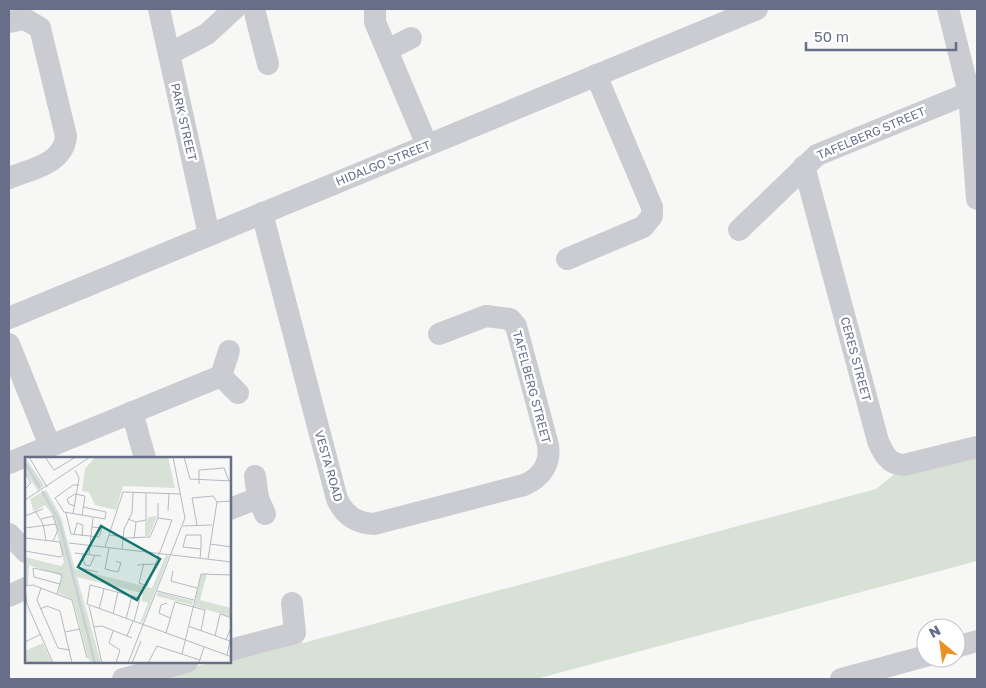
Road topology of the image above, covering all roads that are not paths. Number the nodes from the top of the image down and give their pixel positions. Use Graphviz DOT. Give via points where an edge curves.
graph roads {
  1 [pos="159,9"];
  2 [pos="234,9"];
  3 [pos="254,9"];
  4 [pos="375,9"];
  5 [pos="757,9"];
  6 [pos="948,9"];
  7 [pos="9,22"];
  8 [pos="412,38"];
  9 [pos="387,50"];
  10 [pos="169,54"];
  11 [pos="268,64"];
  12 [pos="596,75"];
  13 [pos="969,93"];
  14 [pos="427,145"];
  15 [pos="804,166"];
  16 [pos="9,178"];
  17 [pos="977,200"];
  18 [pos="262,213"];
  19 [pos="739,230"];
  20 [pos="210,235"];
  21 [pos="567,259"];
  22 [pos="9,318"];
  23 [pos="439,334"];
  24 [pos="9,344"];
  25 [pos="229,351"];
  26 [pos="221,376"];
  27 [pos="238,392"];
  28 [pos="132,412"];
  29 [pos="50,446"];
  30 [pos="977,447"];
  31 [pos="145,457"];
  32 [pos="9,463"];
  33 [pos="544,470"];
  34 [pos="260,496"];
  35 [pos="231,509"];
  36 [pos="9,534"];
  37 [pos="25,551"];
  38 [pos="25,588"];
  39 [pos="9,596"];
  40 [pos="292,603"];
  41 [pos="231,650"];
  42 [pos="916,661"];
  43 [pos="174,663"];
  44 [pos="889,673"];
  45 [pos="123,679"];
  46 [pos="841,679"];
  1 -- 10 [label="street, PARK STREET"];
  2 -- 10 [label="street" via="207,34"];
  3 -- 11 [label="street"];
  4 -- 9 [label="street" via="375,22"];
  5 -- 12 [label="street, HIDALGO STREET"];
  6 -- 13 [label="street"];
  7 -- 16 [label="street" via="25,19 40,28 66,136 63,149 55,159"];
  8 -- 9 [label="street"];
  9 -- 14 [label="street"];
  10 -- 20 [label="street, PARK STREET"];
  12 -- 14 [label="street, HIDALGO STREET"];
  12 -- 21 [label="street" via="652,207 652,216 643,227"];
  13 -- 15 [label="street, TAFELBERG STREET" via="826,150"];
  13 -- 17 [label="street"];
  14 -- 18 [label="street, HIDALGO STREET"];
  15 -- 19 [label="street, TAFELBERG STREET"];
  15 -- 30 [label="street, CERES STREET" via="884,455 898,465 904,465"];
  18 -- 20 [label="street, HIDALGO STREET"];
  18 -- 33 [label="street, VESTA ROAD" via="337,499 350,517 374,524 524,485 535,480"];
  20 -- 22 [label="street, HIDALGO STREET"];
  23 -- 33 [label="street, TAFELBERG STREET" via="486,316 510,319 516,326 548,445"];
  24 -- 29 [label="street"];
  25 -- 26 [label="street"];
  26 -- 27 [label="street"];
  26 -- 28 [label="street"];
  28 -- 29 [label="street"];
  28 -- 31 [label="street"];
  29 -- 32 [label="street"];
  34 -- 35 [label="street"];
  36 -- 37 [label="street"];
  38 -- 39 [label="street"];
  40 -- 41 [label="street" via="295,633"];
  42 -- 44 [label="street"];
  43 -- 45 [label="street"];
  44 -- 46 [label="street"];
}
